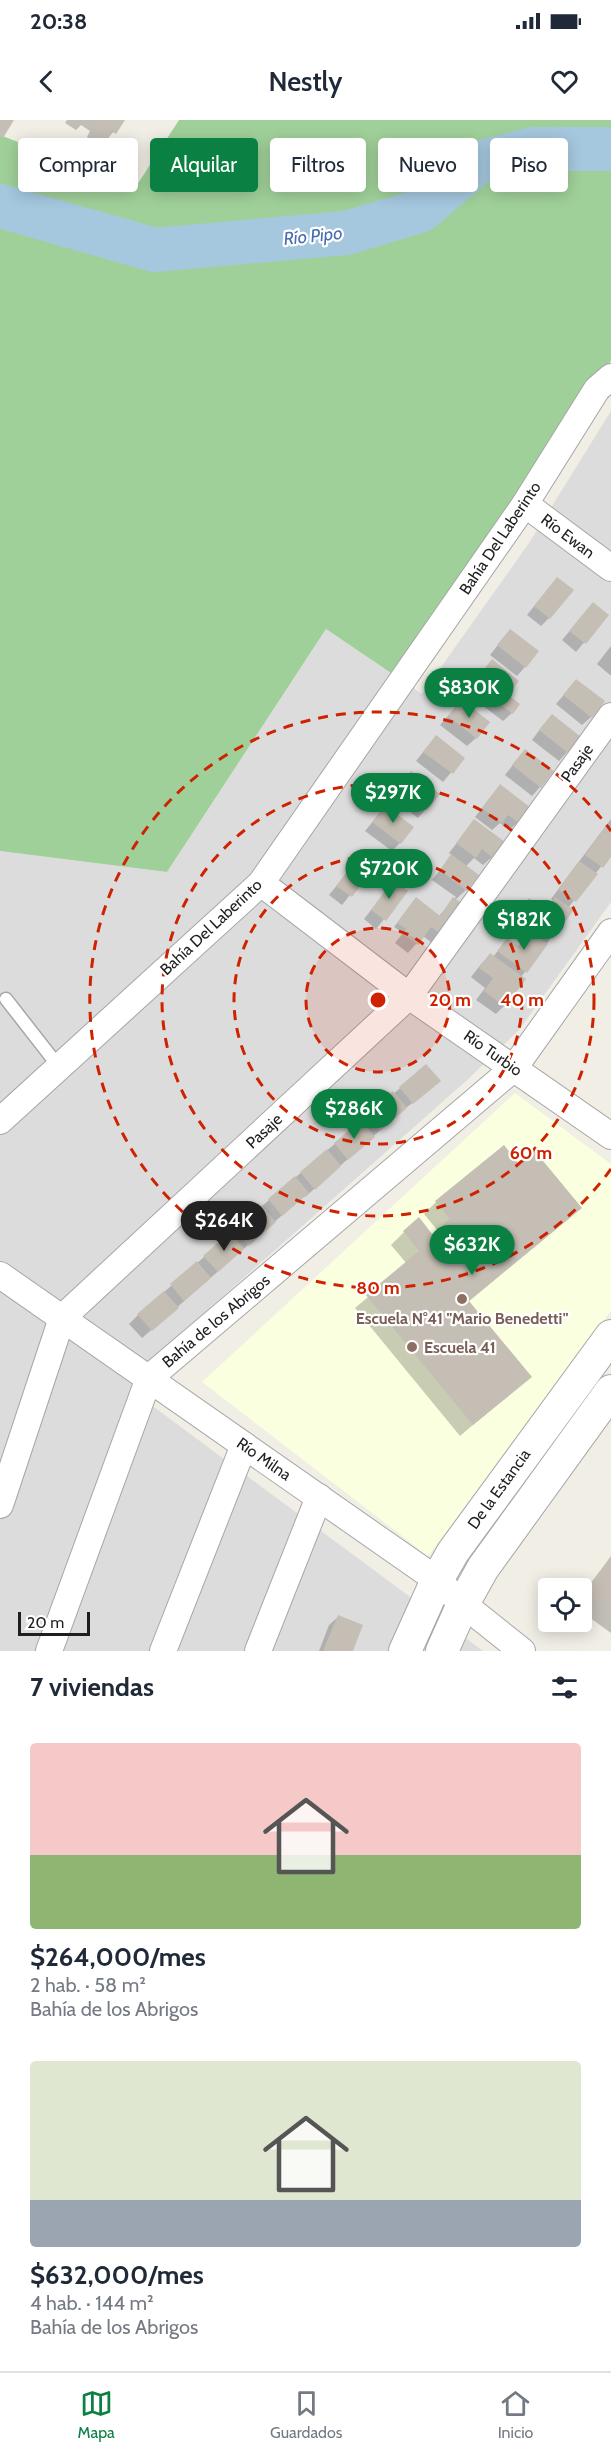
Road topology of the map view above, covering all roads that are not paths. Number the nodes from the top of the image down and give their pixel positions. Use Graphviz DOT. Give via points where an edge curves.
graph roads {
  1 [pos="611,377"];
  2 [pos="525,504"];
  3 [pos="611,568"];
  4 [pos="611,716"];
  5 [pos="261,883"];
  6 [pos="611,932"];
  7 [pos="409,996"];
  8 [pos="6,999"];
  9 [pos="59,1067"];
  10 [pos="514,1068"];
  11 [pos="0,1121"];
  12 [pos="611,1136"];
  13 [pos="0,1275"];
  14 [pos="62,1318"];
  15 [pos="611,1336"];
  16 [pos="149,1378"];
  17 [pos="611,1390"];
  18 [pos="244,1445"];
  19 [pos="319,1497"];
  20 [pos="0,1505"];
  21 [pos="437,1580"];
  22 [pos="463,1605"];
  23 [pos="49,1651"];
  24 [pos="163,1651"];
  25 [pos="258,1651"];
  26 [pos="405,1651"];
  27 [pos="442,1651"];
  28 [pos="522,1651"];
  1 -- 2 [label="street, Bahía Del Laberinto" via="597,389"];
  2 -- 3 [label="street, Río Ewan"];
  2 -- 5 [label="street, Bahía Del Laberinto"];
  4 -- 7 [label="street, Pasaje"];
  5 -- 7 [label="street, Río Turbio"];
  5 -- 9 [label="street, Bahía Del Laberinto"];
  6 -- 10 [label="street, Bahía de los Abrigos"];
  7 -- 10 [label="street, Río Turbio"];
  7 -- 14 [label="street, Pasaje"];
  8 -- 9 [label="lane"];
  9 -- 11 [label="street, Bahía Del Laberinto"];
  10 -- 12 [label="street, Río Turbio"];
  10 -- 16 [label="street, Bahía de los Abrigos"];
  13 -- 14 [label="street, Río Milna"];
  14 -- 16 [label="street, Río Milna"];
  14 -- 20 [label="street, Pasaje"];
  15 -- 21 [label="street, De la Estancia" via="453,1552"];
  16 -- 18 [label="street, Río Milna"];
  16 -- 23 [label="street, Bahía de los Abrigos"];
  17 -- 22 [label="street, De la Estancia" via="483,1568"];
  18 -- 19 [label="street, Río Milna"];
  18 -- 24 [label="street"];
  19 -- 21 [label="street, Río Milna"];
  19 -- 25 [label="street"];
  21 -- 22 [label="street, Río Milna"];
  21 -- 26 [label="street, De la Estancia"];
  22 -- 27 [label="street, De la Estancia"];
  22 -- 28 [label="street, Río Milna"];
}
